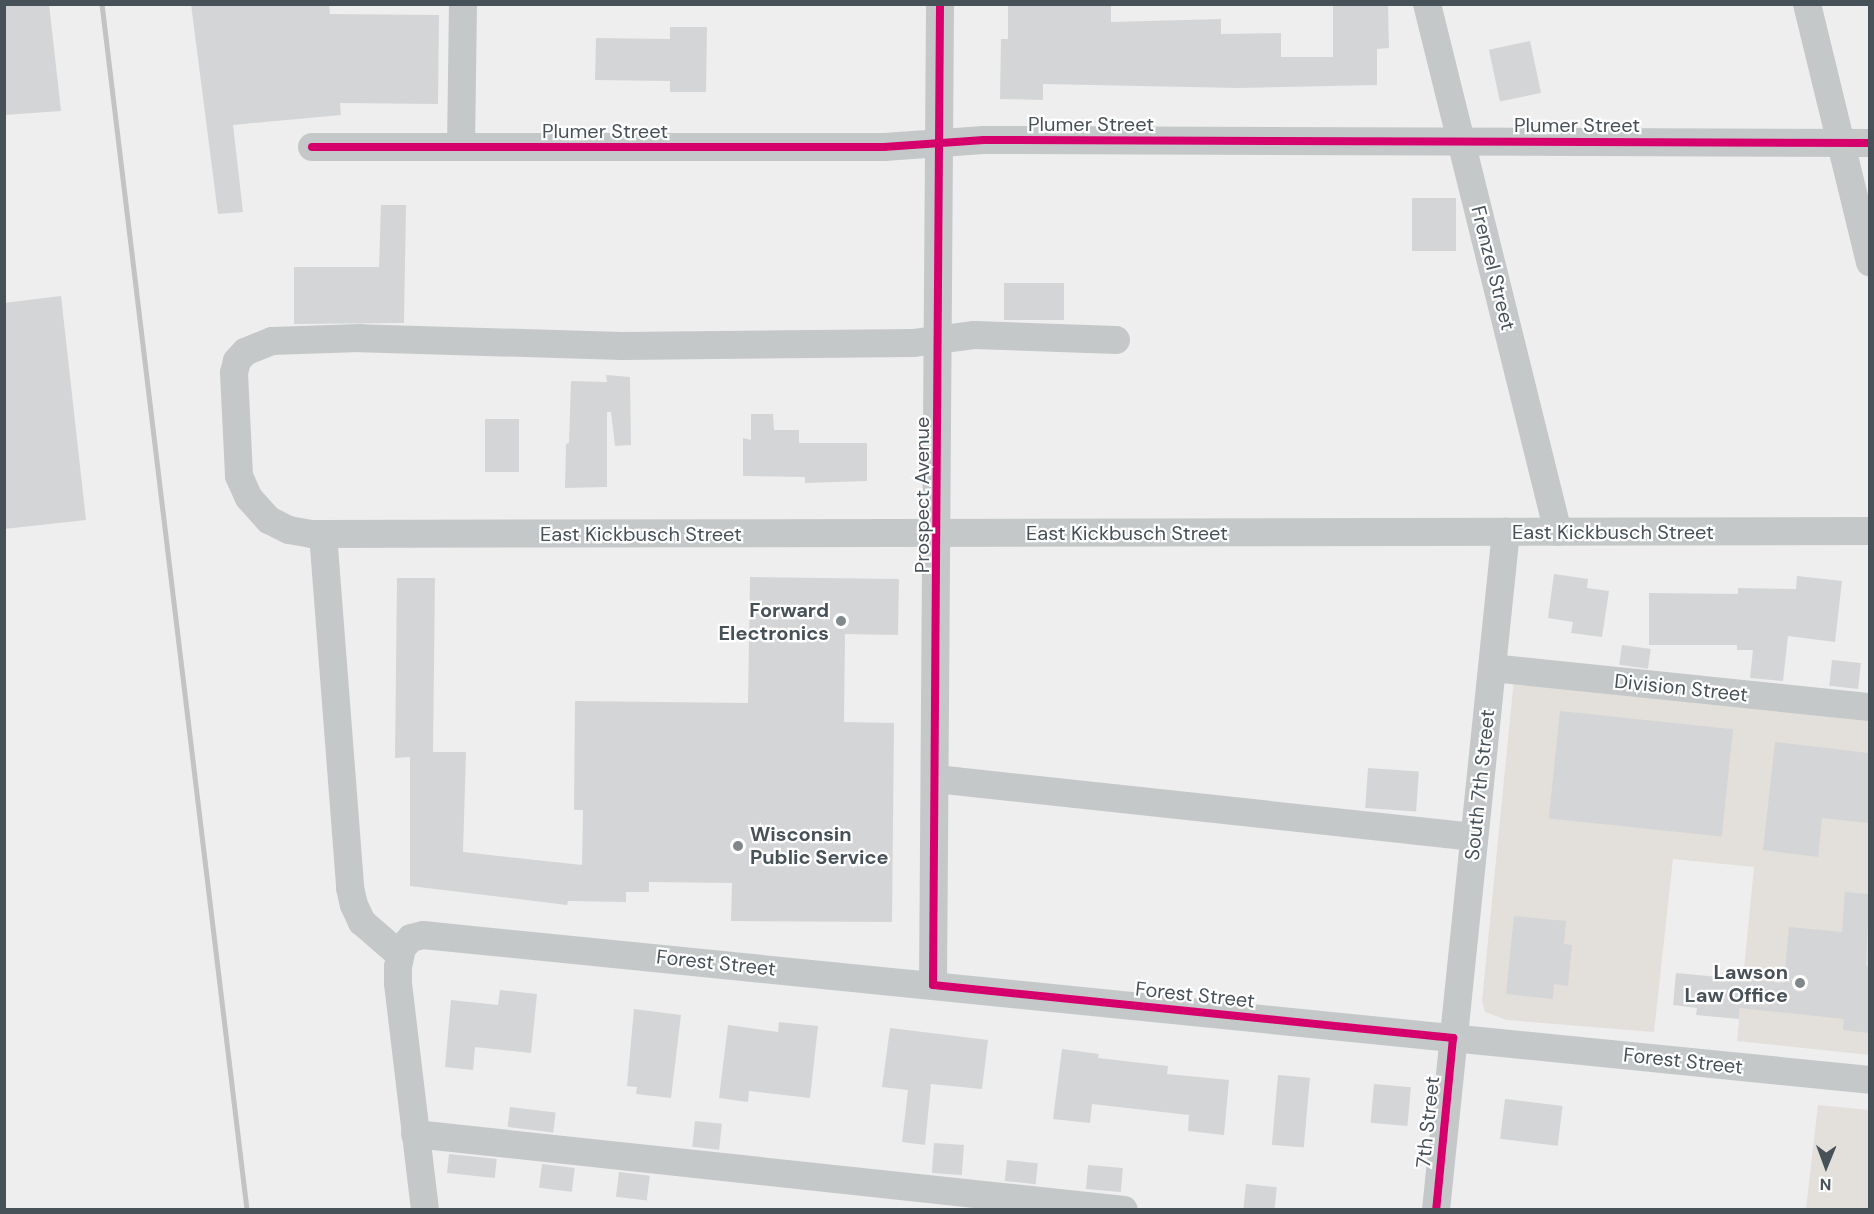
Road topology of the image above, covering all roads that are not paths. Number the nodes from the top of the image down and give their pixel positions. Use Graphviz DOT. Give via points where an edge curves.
graph roads {
  1 [pos="463,4"];
  2 [pos="940,4"];
  3 [pos="1427,4"];
  4 [pos="1807,4"];
  5 [pos="1461,141"];
  6 [pos="940,143"];
  7 [pos="1842,143"];
  8 [pos="1869,143"];
  9 [pos="312,147"];
  10 [pos="461,147"];
  11 [pos="1869,262"];
  12 [pos="939,339"];
  13 [pos="1116,340"];
  14 [pos="1869,531"];
  15 [pos="1506,532"];
  16 [pos="1558,532"];
  17 [pos="323,534"];
  18 [pos="938,534"];
  19 [pos="1492,668"];
  20 [pos="1869,707"];
  21 [pos="936,779"];
  22 [pos="1474,837"];
  23 [pos="400,955"];
  24 [pos="933,985"];
  25 [pos="1453,1038"];
  26 [pos="1869,1080"];
  27 [pos="415,1134"];
  28 [pos="425,1209"];
  29 [pos="1124,1209"];
  30 [pos="1436,1209"];
  1 -- 10 [label="street"];
  2 -- 6 [label="street, Prospect Avenue"];
  3 -- 5 [label="street, Frenzel Street"];
  4 -- 7 [label="street"];
  5 -- 6 [label="street, Plumer Street"];
  5 -- 7 [label="street, Plumer Street"];
  5 -- 16 [label="street, Frenzel Street"];
  6 -- 10 [label="street, Plumer Street" via="884,147"];
  6 -- 12 [label="street, Prospect Avenue"];
  7 -- 8 [label="street, Plumer Street"];
  7 -- 11 [label="street"];
  9 -- 10 [label="street, Plumer Street"];
  12 -- 13 [label="street, East Kickbusch Street" via="974,335"];
  12 -- 17 [label="street, East Kickbusch Street" via="913,343 622,346 293,338 258,345 237,361 234,373 239,476 249,498 269,520 289,531"];
  12 -- 18 [label="street, Prospect Avenue"];
  14 -- 16 [label="street, East Kickbusch Street"];
  15 -- 16 [label="street, East Kickbusch Street"];
  15 -- 18 [label="street, East Kickbusch Street"];
  15 -- 19 [label="street, South 7th Street"];
  17 -- 18 [label="street, East Kickbusch Street"];
  17 -- 23 [label="street" via="350,888 362,922"];
  18 -- 21 [label="street, Prospect Avenue"];
  19 -- 20 [label="street, Division Street"];
  19 -- 22 [label="street, South 7th Street"];
  21 -- 22 [label="street"];
  21 -- 24 [label="street, Prospect Avenue"];
  22 -- 25 [label="street, South 7th Street"];
  23 -- 24 [label="street, Forest Street" via="406,942 423,935"];
  23 -- 27 [label="street" via="400,1011"];
  24 -- 25 [label="street, Forest Street"];
  25 -- 26 [label="street, Forest Street"];
  25 -- 30 [label="street, 7th Street"];
  27 -- 28 [label="street"];
  27 -- 29 [label="street"];
}
